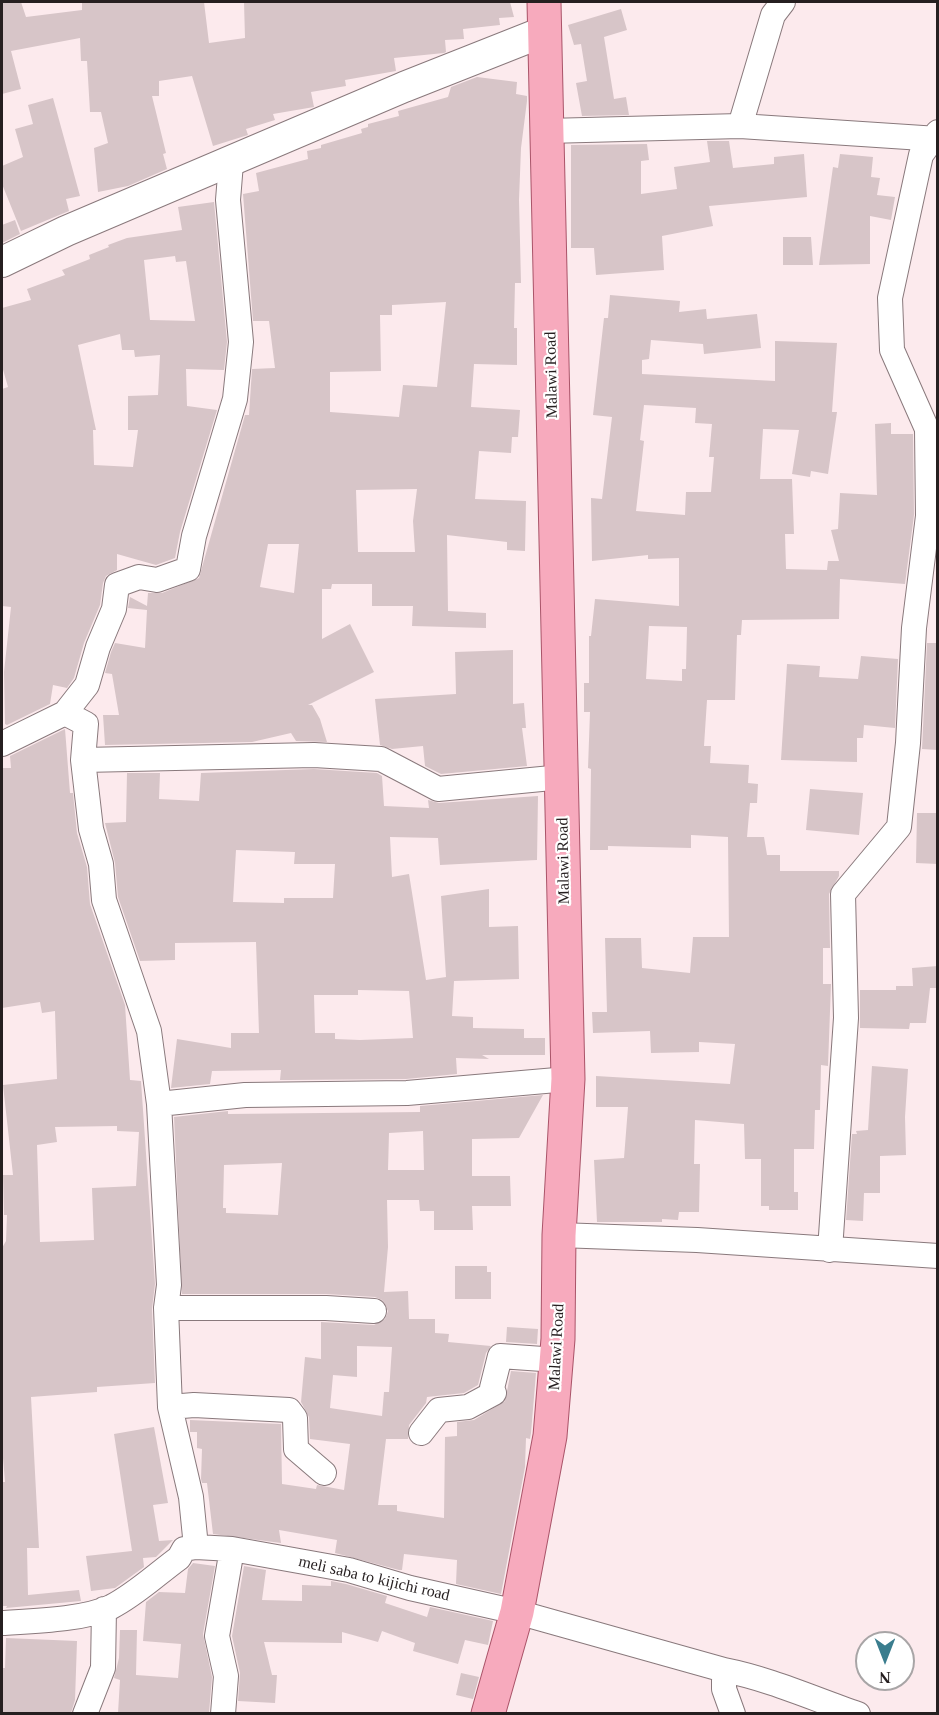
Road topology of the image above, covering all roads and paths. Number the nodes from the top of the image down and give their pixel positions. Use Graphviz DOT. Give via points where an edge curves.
graph roads {
  1 [pos="783,2"];
  2 [pos="543,17"];
  3 [pos="740,126"];
  4 [pos="547,131"];
  5 [pos="936,139"];
  6 [pos="231,163"];
  7 [pos="2,262"];
  8 [pos="933,516"];
  9 [pos="65,713"];
  10 [pos="2,744"];
  11 [pos="83,760"];
  12 [pos="562,777"];
  13 [pos="568,1079"];
  14 [pos="159,1104"];
  15 [pos="559,1235"];
  16 [pos="830,1250"];
  17 [pos="938,1256"];
  18 [pos="166,1308"];
  19 [pos="374,1311"];
  20 [pos="557,1360"];
  21 [pos="170,1407"];
  22 [pos="421,1433"];
  23 [pos="324,1473"];
  24 [pos="196,1547"];
  25 [pos="232,1549"];
  26 [pos="104,1610"];
  27 [pos="517,1612"];
  28 [pos="2,1623"];
  29 [pos="724,1670"];
  30 [pos="85,1713"];
  31 [pos="223,1713"];
  32 [pos="488,1713"];
  33 [pos="733,1713"];
  34 [pos="858,1713"];
  1 -- 3 [label="street" via="773,15"];
  2 -- 4 [label="main road, Malawi Road"];
  2 -- 6 [label="street" via="404,87"];
  3 -- 4 [label="street"];
  3 -- 5 [label="street"];
  4 -- 12 [label="main road, Malawi Road"];
  5 -- 8 [label="street" via="921,155 890,298 892,350 927,429"];
  6 -- 7 [label="street" via="66,231"];
  6 -- 9 [label="street" via="228,200 241,342 235,399 194,536 188,569 157,580 139,577 117,585 114,609 87,685"];
  8 -- 16 [label="street" via="914,628 899,827 843,894 846,1018"];
  9 -- 10 [label="street"];
  9 -- 11 [label="street" via="86,724"];
  11 -- 12 [label="street" via="314,755 381,759 438,789"];
  11 -- 14 [label="street" via="104,900 149,1031"];
  12 -- 13 [label="main road, Malawi Road"];
  13 -- 14 [label="street" via="407,1093 245,1095"];
  13 -- 15 [label="main road, Malawi Road"];
  14 -- 18 [label="street" via="169,1285"];
  15 -- 16 [label="street"];
  15 -- 20 [label="main road, Malawi Road"];
  16 -- 17 [label="street"];
  18 -- 19 [label="street"];
  18 -- 21 [label="street"];
  20 -- 22 [label="street" via="500,1356 494,1393 468,1407 439,1410"];
  20 -- 27 [label="main road, Malawi Road" via="546,1458"];
  21 -- 23 [label="street" via="289,1410 295,1418 296,1449"];
  21 -- 24 [label="street" via="191,1497"];
  24 -- 25 [label="street, meli saba to kijichi road"];
  24 -- 26 [label="street" via="184,1550 179,1558"];
  25 -- 27 [label="street, meli saba to kijichi road" via="330,1566"];
  25 -- 31 [label="street" via="217,1636 226,1676"];
  26 -- 28 [label="street"];
  26 -- 30 [label="street" via="103,1668"];
  27 -- 29 [label="street, meli saba to kijichi road"];
  27 -- 32 [label="main road, Malawi Road"];
  29 -- 33 [label="street" via="724,1689"];
  29 -- 34 [label="street, meli saba to kijichi road" via="757,1676"];
}
